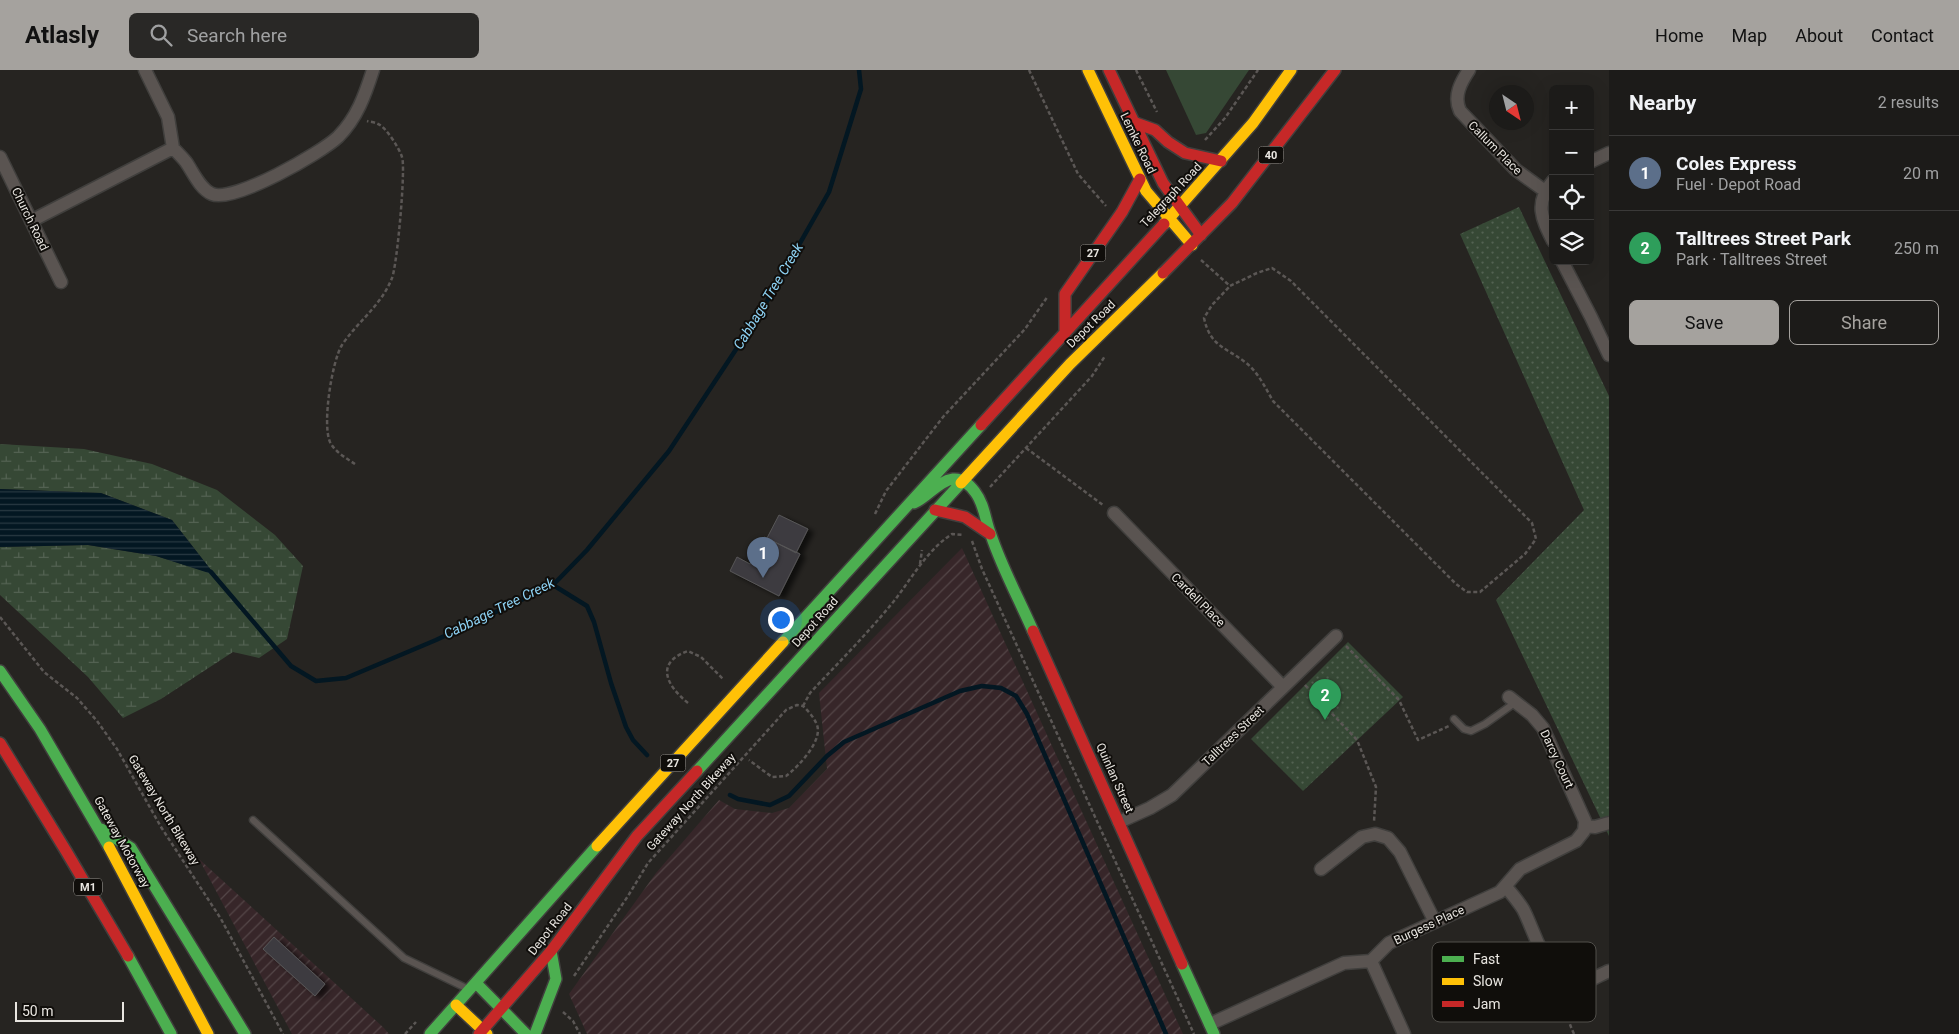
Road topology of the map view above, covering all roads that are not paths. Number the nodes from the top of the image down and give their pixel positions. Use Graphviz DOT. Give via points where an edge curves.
graph roads {
  1 [pos="145,70"];
  2 [pos="373,70"];
  3 [pos="1088,70"];
  4 [pos="1109,70"];
  5 [pos="1291,70"];
  6 [pos="1335,70"];
  7 [pos="1470,70"];
  8 [pos="1133,122"];
  9 [pos="173,148"];
  10 [pos="1609,153"];
  11 [pos="0,157"];
  12 [pos="1594,160"];
  13 [pos="1221,161"];
  14 [pos="1140,179"];
  15 [pos="1549,186"];
  16 [pos="1179,207"];
  17 [pos="1168,218"];
  18 [pos="31,221"];
  19 [pos="1549,232"];
  20 [pos="1201,235"];
  21 [pos="1192,245"];
  22 [pos="1564,265"];
  23 [pos="61,282"];
  24 [pos="1065,332"];
  25 [pos="1609,355"];
  26 [pos="963,481"];
  27 [pos="907,506"];
  28 [pos="935,510"];
  29 [pos="1114,513"];
  30 [pos="990,534"];
  31 [pos="1336,636"];
  32 [pos="0,671"];
  33 [pos="1283,687"];
  34 [pos="1512,700"];
  35 [pos="1455,721"];
  36 [pos="0,743"];
  37 [pos="253,820"];
  38 [pos="1120,822"];
  39 [pos="1609,822"];
  40 [pos="1585,826"];
  41 [pos="98,827"];
  42 [pos="1321,869"];
  43 [pos="1506,887"];
  44 [pos="1435,922"];
  45 [pos="1539,942"];
  46 [pos="551,951"];
  47 [pos="1371,961"];
  48 [pos="1609,971"];
  49 [pos="1596,977"];
  50 [pos="473,987"];
  51 [pos="456,1005"];
  52 [pos="501,1007"];
  53 [pos="1212,1029"];
  54 [pos="483,1033"];
  55 [pos="171,1034"];
  56 [pos="208,1034"];
  57 [pos="245,1034"];
  58 [pos="430,1034"];
  59 [pos="526,1034"];
  60 [pos="535,1034"];
  61 [pos="1404,1034"];
  1 -- 9 [label="street" via="168,117"];
  2 -- 9 [label="street" via="360,108 338,136 316,154 246,188 226,195 212,194"];
  3 -- 14 [label="main road, Lemke Road"];
  4 -- 8 [label="main road, Lemke Road"];
  5 -- 13 [label="main road, Telegraph Road / 40"];
  6 -- 20 [label="main road, 40" via="1260,170"];
  7 -- 15 [label="street, Callum Place" via="1458,92 1458,106 1463,116 1520,173"];
  8 -- 13 [label="main road" via="1155,130 1185,153"];
  8 -- 16 [label="main road, Lemke Road" via="1156,170"];
  9 -- 18 [label="street"];
  10 -- 12 [label="street"];
  11 -- 18 [label="street, Church Road"];
  13 -- 16 [label="main road, Telegraph Road / 40"];
  14 -- 17 [label="main road, Lemke Road" via="1150,198"];
  14 -- 24 [label="main road, 27" via="1122,212 1065,294"];
  15 -- 19 [label="street" via="1541,202"];
  16 -- 17 [label="main road, Telegraph Road / 40"];
  16 -- 20 [label="main road, Lemke Road"];
  17 -- 21 [label="main road, Lemke Road"];
  17 -- 24 [label="main road, Telegraph Road / 40"];
  18 -- 23 [label="street, Church Road"];
  20 -- 21 [label="main road, 40"];
  21 -- 26 [label="main road, Depot Road / 27" via="1070,364"];
  22 -- 25 [label="street"];
  24 -- 27 [label="main road, Depot Road / 27"];
  26 -- 27 [label="main road" via="952,479 943,482 926,498"];
  26 -- 28 [label="main road, Depot Road / 27"];
  26 -- 30 [label="main road, Quinlan Street" via="980,498"];
  27 -- 50 [label="main road, Depot Road / 27" via="584,860"];
  28 -- 30 [label="main road, Quinlan Street" via="966,516"];
  28 -- 46 [label="main road, Depot Road / 27" via="637,836"];
  29 -- 33 [label="street, Cardell Place"];
  30 -- 38 [label="main road, Quinlan Street"];
  31 -- 33 [label="street, Talltrees Street"];
  32 -- 41 [label="main road, Gateway Motorway"];
  33 -- 38 [label="street, Talltrees Street" via="1172,795"];
  34 -- 35 [label="lane, Darcy Court" via="1475,730 1468,731"];
  34 -- 40 [label="street, Darcy Court" via="1543,728 1582,812"];
  36 -- 55 [label="main road, M1" via="74,861"];
  37 -- 50 [label="lane" via="404,958"];
  38 -- 53 [label="main road, Quinlan Street"];
  39 -- 40 [label="street" via="1595,827"];
  40 -- 43 [label="street, Burgess Place" via="1576,841 1520,869"];
  41 -- 56 [label="main road, Gateway Motorway"];
  41 -- 57 [label="main road" via="131,848"];
  42 -- 44 [label="street" via="1362,837 1374,834 1388,838 1396,846"];
  43 -- 44 [label="street, Burgess Place"];
  43 -- 45 [label="street" via="1524,910"];
  44 -- 47 [label="street, Burgess Place" via="1386,945"];
  46 -- 52 [label="main road, Depot Road / 27"];
  46 -- 60 [label="main road" via="556,979"];
  47 -- 53 [label="street" via="1344,963"];
  47 -- 61 [label="street"];
  48 -- 49 [label="street"];
  50 -- 51 [label="main road, Depot Road / 27"];
  50 -- 52 [label="main road"];
  51 -- 54 [label="main road"];
  51 -- 58 [label="main road, Depot Road / 27"];
  52 -- 54 [label="main road, Depot Road / 27"];
  52 -- 59 [label="main road"];
}
